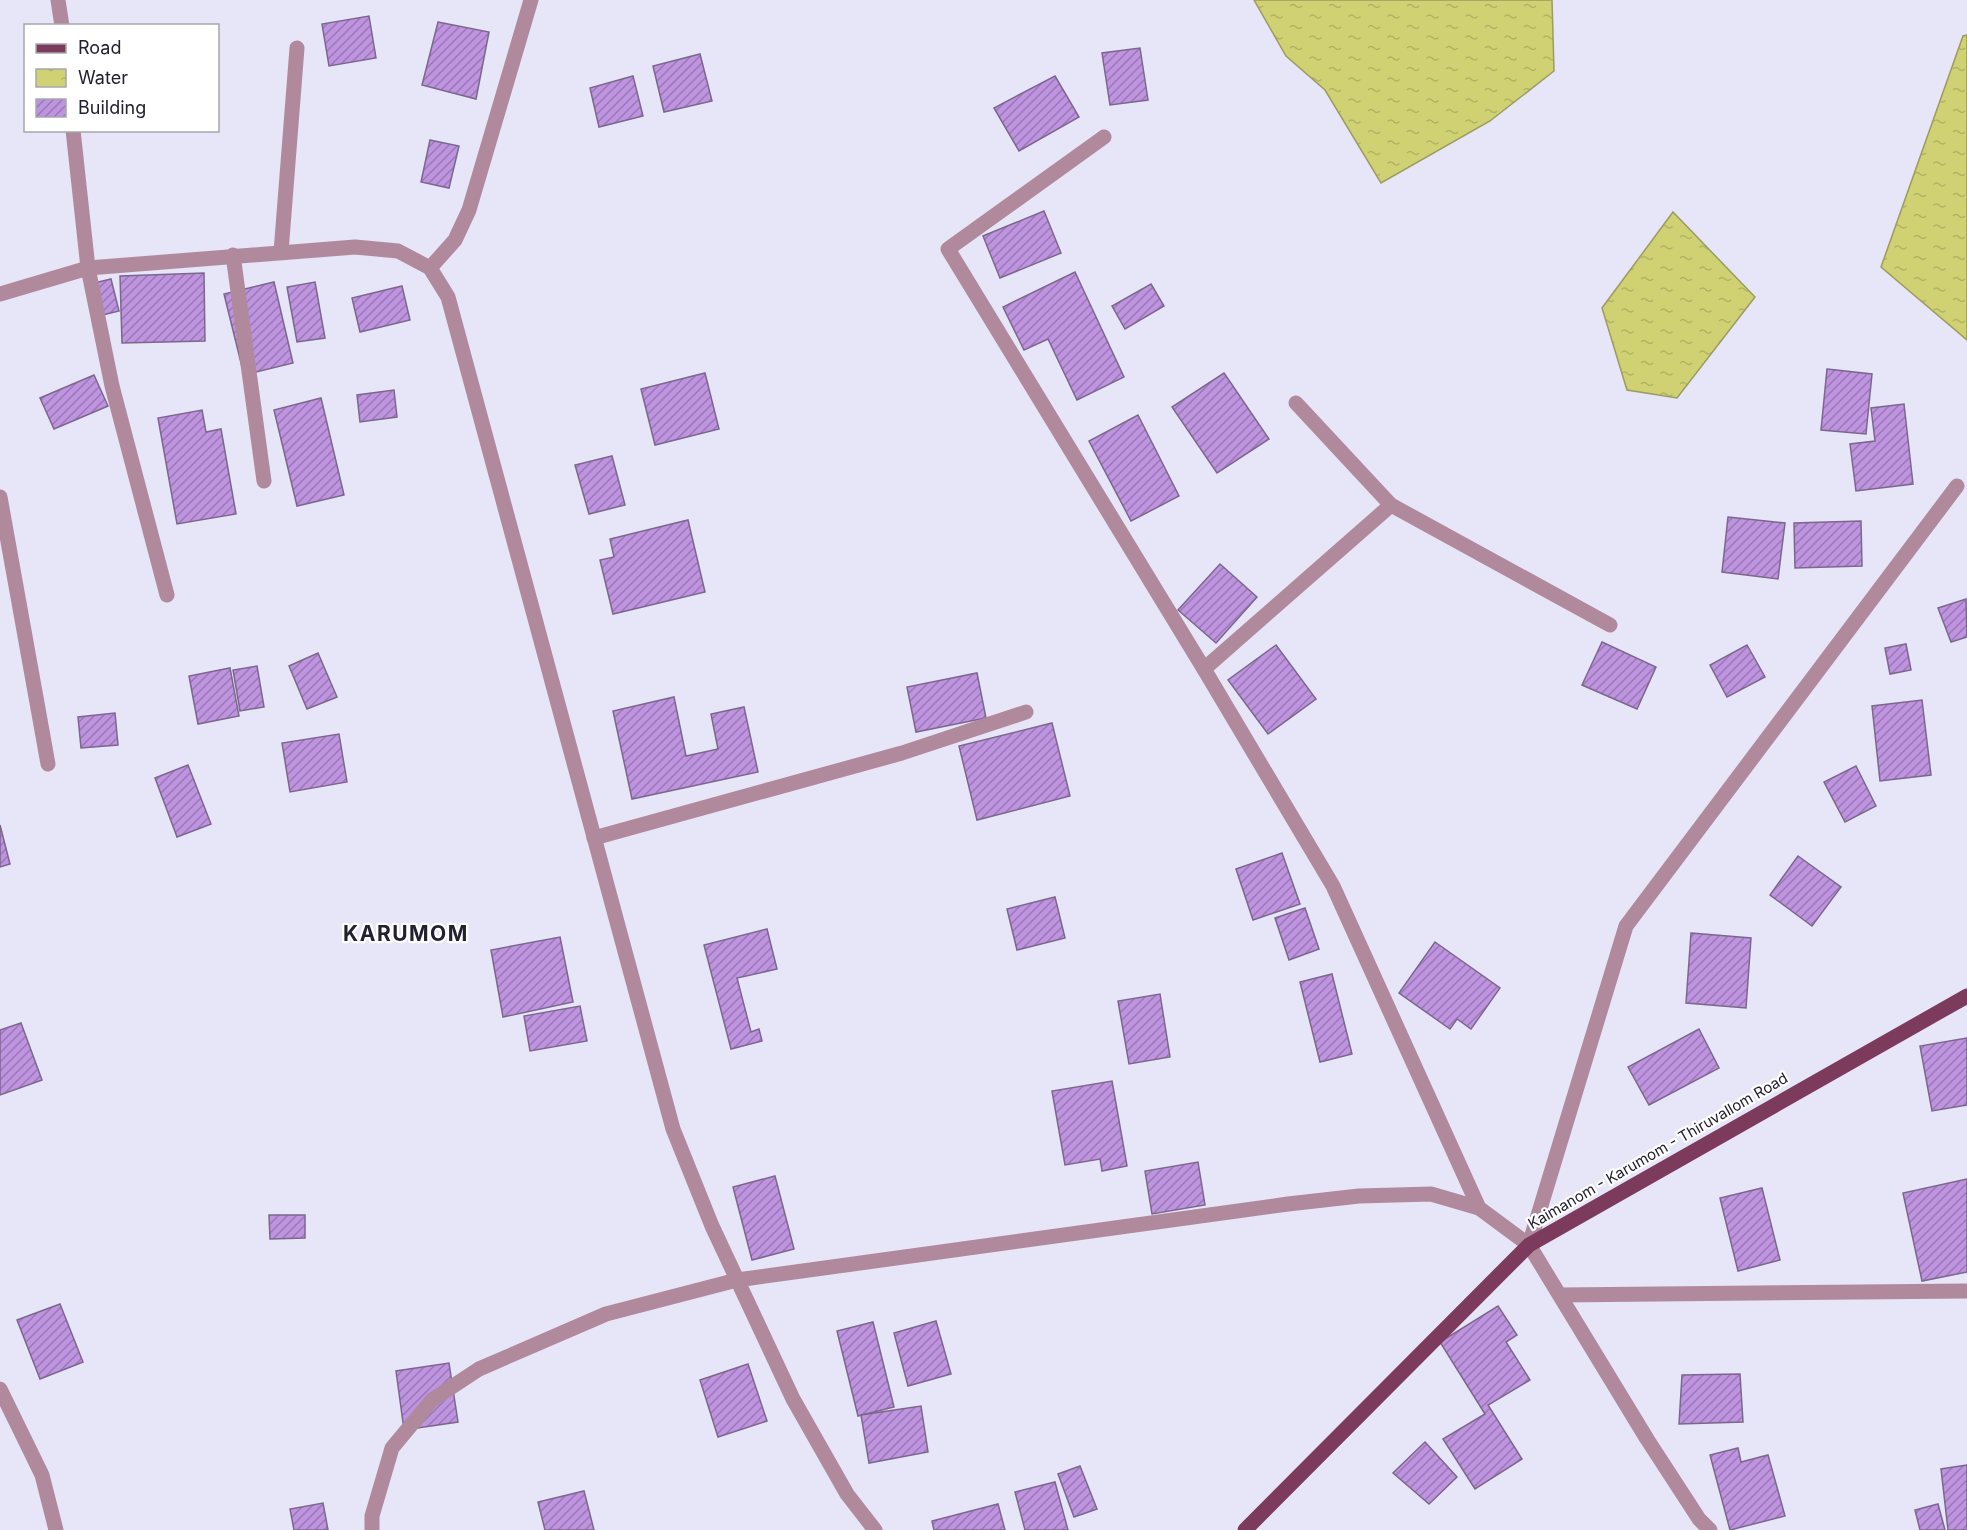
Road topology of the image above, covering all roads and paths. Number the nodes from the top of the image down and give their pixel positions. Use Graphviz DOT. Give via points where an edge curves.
graph roads {
  1 [pos="58,0"];
  2 [pos="531,0"];
  3 [pos="62,24"];
  4 [pos="297,48"];
  5 [pos="73,132"];
  6 [pos="1104,137"];
  7 [pos="281,252"];
  8 [pos="233,255"];
  9 [pos="88,268"];
  10 [pos="430,268"];
  11 [pos="0,294"];
  12 [pos="1296,403"];
  13 [pos="264,481"];
  14 [pos="1957,486"];
  15 [pos="0,497"];
  16 [pos="1391,505"];
  17 [pos="168,595"];
  18 [pos="1610,625"];
  19 [pos="1204,669"];
  20 [pos="1026,712"];
  21 [pos="48,764"];
  22 [pos="594,838"];
  23 [pos="1967,996"];
  24 [pos="1479,1208"];
  25 [pos="1529,1245"];
  26 [pos="737,1280"];
  27 [pos="1967,1291"];
  28 [pos="1560,1295"];
  29 [pos="0,1389"];
  30 [pos="56,1530"];
  31 [pos="372,1530"];
  32 [pos="875,1530"];
  33 [pos="1245,1530"];
  34 [pos="1710,1530"];
  1 -- 3 [label="street"];
  2 -- 10 [label="street" via="470,210 454,240"];
  4 -- 7 [label="street"];
  5 -- 9 [label="street"];
  6 -- 19 [label="street" via="948,249"];
  7 -- 8 [label="street"];
  7 -- 10 [label="street" via="355,247 398,251"];
  8 -- 9 [label="street"];
  8 -- 13 [label="street"];
  9 -- 11 [label="street"];
  9 -- 17 [label="street" via="112,386"];
  10 -- 22 [label="street" via="448,297"];
  12 -- 16 [label="street"];
  14 -- 25 [label="street" via="1626,926"];
  15 -- 21 [label="street"];
  16 -- 18 [label="street"];
  16 -- 19 [label="street"];
  19 -- 24 [label="street" via="1333,886"];
  20 -- 22 [label="street" via="902,753"];
  22 -- 26 [label="street" via="673,1129"];
  23 -- 25 [label="main road, Kaimanom - Karumom - Thiruvallom Road"];
  24 -- 25 [label="street"];
  24 -- 26 [label="street" via="1431,1194 1359,1196"];
  25 -- 28 [label="street"];
  25 -- 33 [label="main road, Kaimanom - Karumom - Thiruvallom Road"];
  26 -- 31 [label="street" via="606,1314 478,1369 432,1400 392,1448 372,1516"];
  26 -- 32 [label="street" via="793,1399 847,1494"];
  27 -- 28 [label="street"];
  28 -- 34 [label="street" via="1647,1439"];
  29 -- 30 [label="street" via="42,1475"];
}
